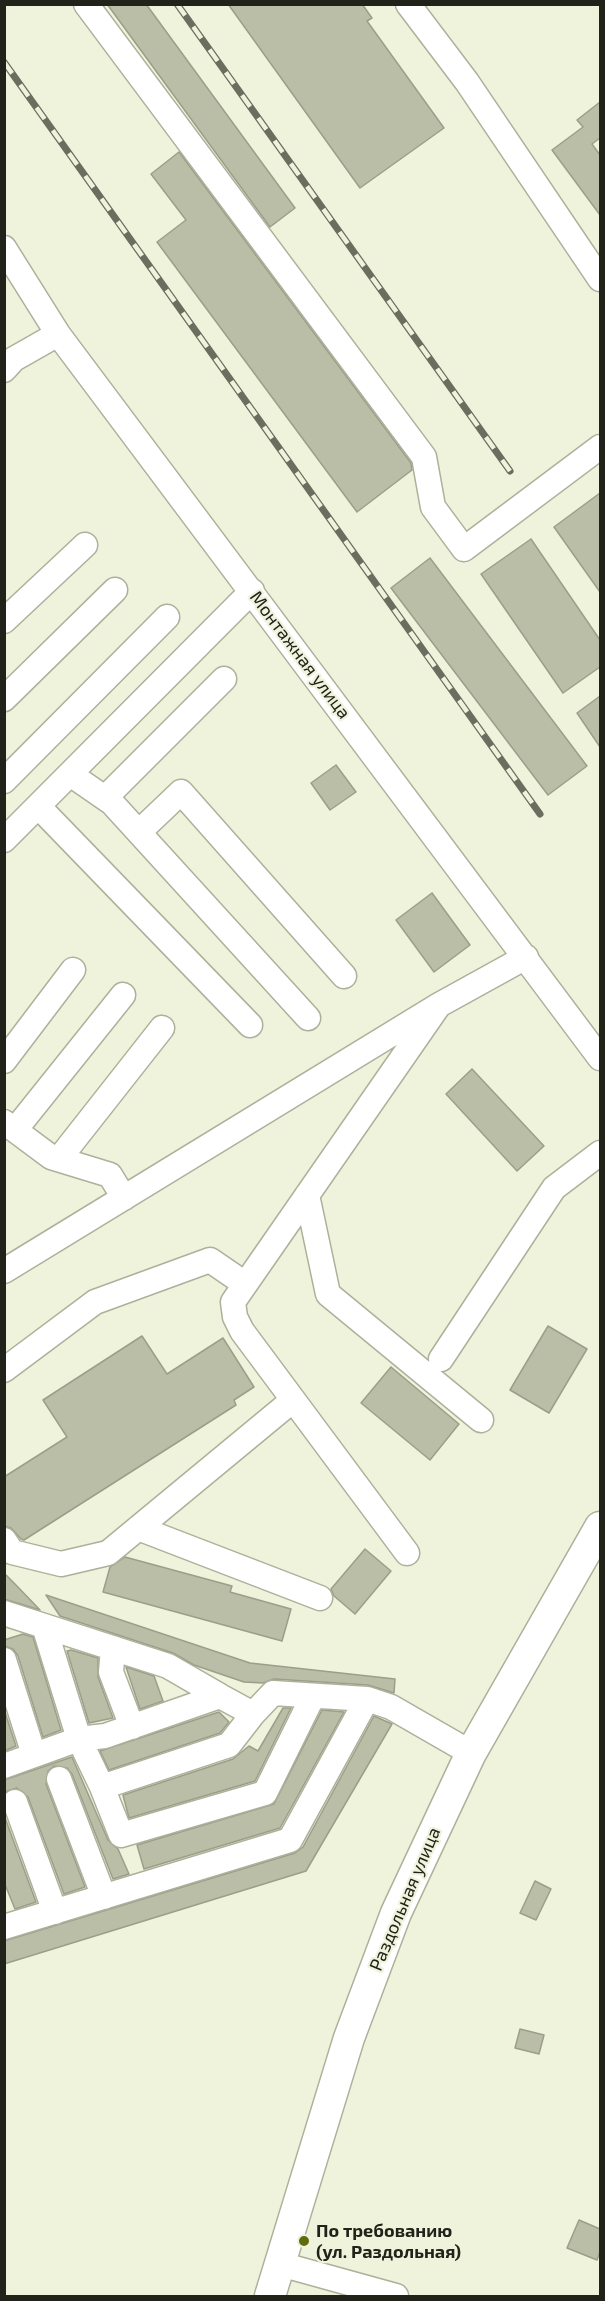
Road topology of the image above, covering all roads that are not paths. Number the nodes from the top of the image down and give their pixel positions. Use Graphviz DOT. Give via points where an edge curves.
graph roads {
  1 [pos="86,4"];
  2 [pos="408,4"];
  3 [pos="4,248"];
  4 [pos="600,279"];
  5 [pos="58,334"];
  6 [pos="4,370"];
  7 [pos="600,447"];
  8 [pos="85,544"];
  9 [pos="115,590"];
  10 [pos="252,591"];
  11 [pos="167,617"];
  12 [pos="4,621"];
  13 [pos="224,679"];
  14 [pos="4,699"];
  15 [pos="70,774"];
  16 [pos="4,781"];
  17 [pos="105,798"];
  18 [pos="38,806"];
  19 [pos="139,832"];
  20 [pos="4,840"];
  21 [pos="526,957"];
  22 [pos="73,970"];
  23 [pos="344,976"];
  24 [pos="123,995"];
  25 [pos="439,1005"];
  26 [pos="308,1018"];
  27 [pos="250,1025"];
  28 [pos="162,1028"];
  29 [pos="600,1058"];
  30 [pos="4,1061"];
  31 [pos="10,1126"];
  32 [pos="600,1153"];
  33 [pos="59,1160"];
  34 [pos="307,1195"];
  35 [pos="124,1198"];
  36 [pos="4,1271"];
  37 [pos="245,1284"];
  38 [pos="441,1359"];
  39 [pos="4,1370"];
  40 [pos="293,1400"];
  41 [pos="481,1420"];
  42 [pos="600,1527"];
  43 [pos="138,1528"];
  44 [pos="4,1540"];
  45 [pos="407,1553"];
  46 [pos="320,1598"];
  47 [pos="4,1613"];
  48 [pos="44,1626"];
  49 [pos="113,1648"];
  50 [pos="4,1660"];
  51 [pos="313,1695"];
  52 [pos="220,1696"];
  53 [pos="367,1699"];
  54 [pos="253,1714"];
  55 [pos="132,1727"];
  56 [pos="79,1739"];
  57 [pos="471,1752"];
  58 [pos="34,1755"];
  59 [pos="4,1766"];
  60 [pos="59,1779"];
  61 [pos="102,1787"];
  62 [pos="15,1802"];
  63 [pos="104,1897"];
  64 [pos="55,1912"];
  65 [pos="6,1922"];
  66 [pos="280,2264"];
  67 [pos="270,2296"];
  68 [pos="396,2296"];
  1 -- 7 [label="street" via="424,457 433,507 464,549"];
  2 -- 4 [label="street" via="467,82"];
  3 -- 5 [label="street, Монтажная улица"];
  5 -- 6 [label="street" via="14,359"];
  5 -- 10 [label="street, Монтажная улица"];
  8 -- 12 [label="street"];
  9 -- 14 [label="street"];
  10 -- 15 [label="street"];
  10 -- 21 [label="street, Монтажная улица"];
  11 -- 16 [label="street"];
  13 -- 17 [label="street"];
  15 -- 17 [label="street"];
  15 -- 18 [label="street"];
  17 -- 19 [label="street"];
  18 -- 20 [label="street"];
  18 -- 27 [label="street"];
  19 -- 23 [label="street" via="181,792"];
  19 -- 26 [label="street"];
  21 -- 25 [label="street"];
  21 -- 29 [label="street, Монтажная улица"];
  22 -- 30 [label="street"];
  24 -- 31 [label="street"];
  25 -- 34 [label="street"];
  25 -- 35 [label="street"];
  28 -- 33 [label="street"];
  31 -- 33 [label="street"];
  32 -- 38 [label="street" via="554,1188"];
  33 -- 35 [label="street" via="110,1175"];
  34 -- 37 [label="street"];
  34 -- 41 [label="street" via="328,1294"];
  35 -- 36 [label="street"];
  37 -- 39 [label="street" via="210,1260 95,1302"];
  37 -- 40 [label="street" via="233,1302 235,1317"];
  40 -- 43 [label="street"];
  40 -- 45 [label="street"];
  42 -- 57 [label="main road, Раздольная улица"];
  43 -- 44 [label="street" via="108,1553 61,1564 12,1552"];
  43 -- 46 [label="street"];
  47 -- 48 [label="street"];
  48 -- 49 [label="street"];
  48 -- 56 [label="street"];
  49 -- 52 [label="street" via="168,1665"];
  49 -- 55 [label="street" via="111,1672"];
  50 -- 58 [label="street"];
  51 -- 53 [label="street"];
  51 -- 54 [label="street" via="273,1693"];
  51 -- 61 [label="street" via="265,1793 121,1835"];
  52 -- 54 [label="street"];
  52 -- 55 [label="street"];
  53 -- 57 [label="street" via="392,1707"];
  53 -- 63 [label="street" via="290,1840"];
  54 -- 61 [label="street" via="229,1746"];
  55 -- 56 [label="street"];
  56 -- 58 [label="street"];
  56 -- 61 [label="street"];
  57 -- 66 [label="main road, Раздольная улица" via="396,1913 349,2038"];
  58 -- 59 [label="street"];
  60 -- 63 [label="street"];
  62 -- 64 [label="street"];
  63 -- 64 [label="street"];
  64 -- 65 [label="street"];
  66 -- 67 [label="main road, Раздольная улица"];
  66 -- 68 [label="street"];
}
